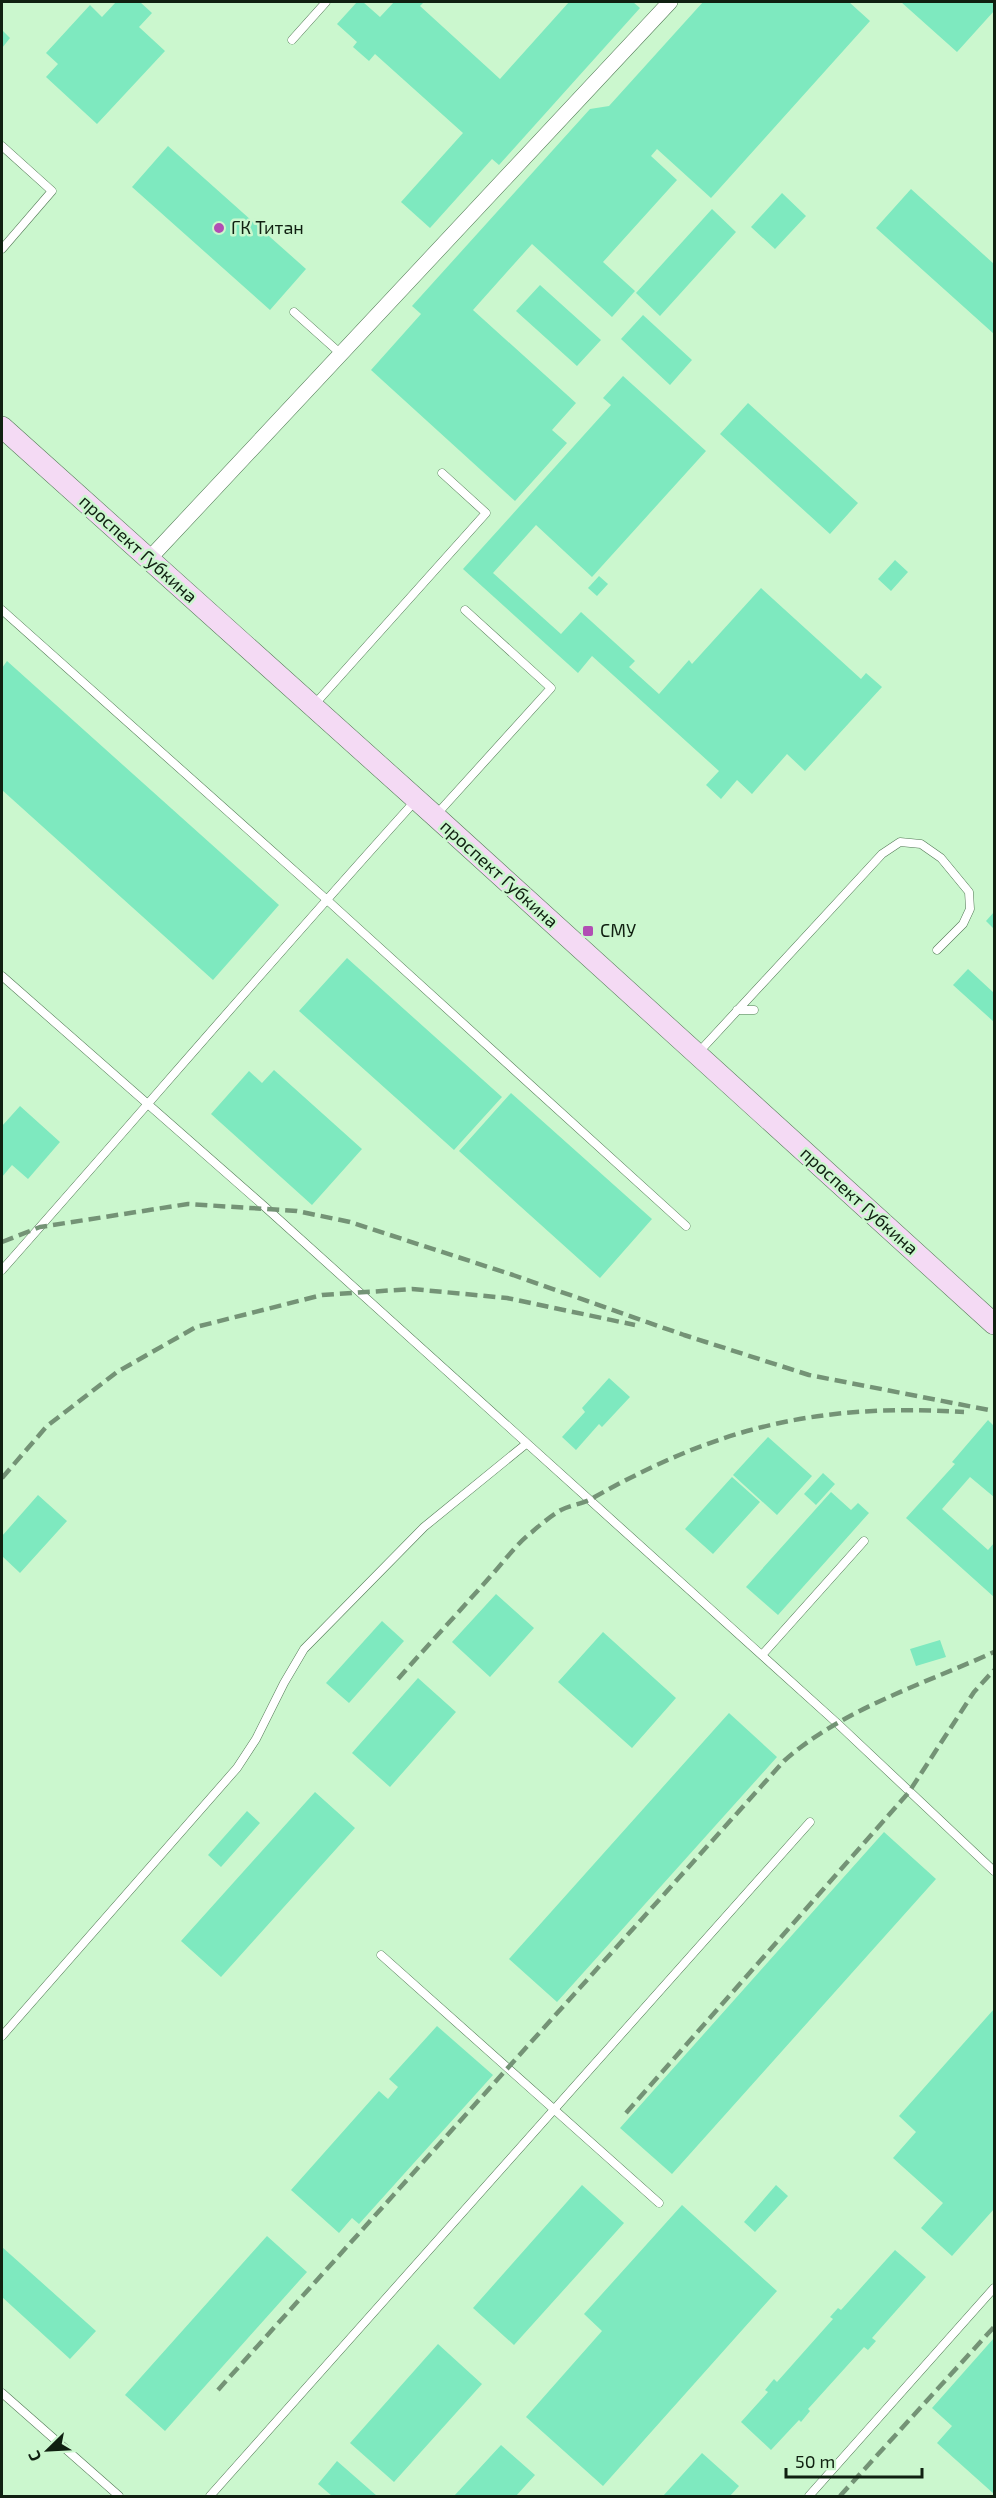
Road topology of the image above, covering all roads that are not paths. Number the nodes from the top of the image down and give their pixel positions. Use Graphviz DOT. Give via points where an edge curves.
graph roads {
  1 [pos="326,2"];
  2 [pos="663,4"];
  3 [pos="292,40"];
  4 [pos="2,146"];
  5 [pos="2,249"];
  6 [pos="294,312"];
  7 [pos="341,354"];
  8 [pos="2,427"];
  9 [pos="442,473"];
  10 [pos="149,559"];
  11 [pos="2,610"];
  12 [pos="465,610"];
  13 [pos="312,706"];
  14 [pos="417,799"];
  15 [pos="435,816"];
  16 [pos="326,899"];
  17 [pos="937,950"];
  18 [pos="2,976"];
  19 [pos="737,1010"];
  20 [pos="754,1010"];
  21 [pos="696,1054"];
  22 [pos="147,1106"];
  23 [pos="686,1226"];
  24 [pos="2,1270"];
  25 [pos="994,1324"];
  26 [pos="526,1444"];
  27 [pos="864,1541"];
  28 [pos="762,1655"];
  29 [pos="810,1822"];
  30 [pos="994,1871"];
  31 [pos="381,1955"];
  32 [pos="2,2036"];
  33 [pos="554,2110"];
  34 [pos="659,2203"];
  35 [pos="994,2288"];
  36 [pos="2,2393"];
  37 [pos="119,2496"];
  38 [pos="210,2496"];
  39 [pos="809,2496"];
  1 -- 3 [label="lane"];
  2 -- 7 [label="street"];
  4 -- 5 [label="lane" via="52,191"];
  6 -- 7 [label="lane"];
  7 -- 10 [label="street"];
  8 -- 10 [label="main road, проспект Губкина"];
  9 -- 13 [label="lane" via="486,513"];
  10 -- 13 [label="main road, проспект Губкина"];
  11 -- 16 [label="lane"];
  12 -- 15 [label="lane" via="550,687"];
  13 -- 14 [label="main road, проспект Губкина"];
  14 -- 15 [label="main road, проспект Губкина"];
  14 -- 16 [label="lane"];
  15 -- 21 [label="main road, проспект Губкина"];
  16 -- 22 [label="lane"];
  16 -- 23 [label="lane"];
  17 -- 19 [label="lane" via="963,924 970,909 969,892 941,858 921,844 900,842 882,854"];
  18 -- 22 [label="lane"];
  19 -- 20 [label="lane"];
  19 -- 21 [label="lane"];
  21 -- 25 [label="main road, проспект Губкина"];
  22 -- 24 [label="lane"];
  22 -- 26 [label="lane" via="265,1207"];
  26 -- 28 [label="lane"];
  26 -- 32 [label="lane" via="424,1527 304,1649 237,1768"];
  27 -- 28 [label="lane"];
  28 -- 30 [label="lane"];
  29 -- 33 [label="lane"];
  31 -- 33 [label="lane"];
  33 -- 34 [label="lane"];
  33 -- 38 [label="lane"];
  35 -- 39 [label="lane"];
  36 -- 37 [label="lane"];
}
